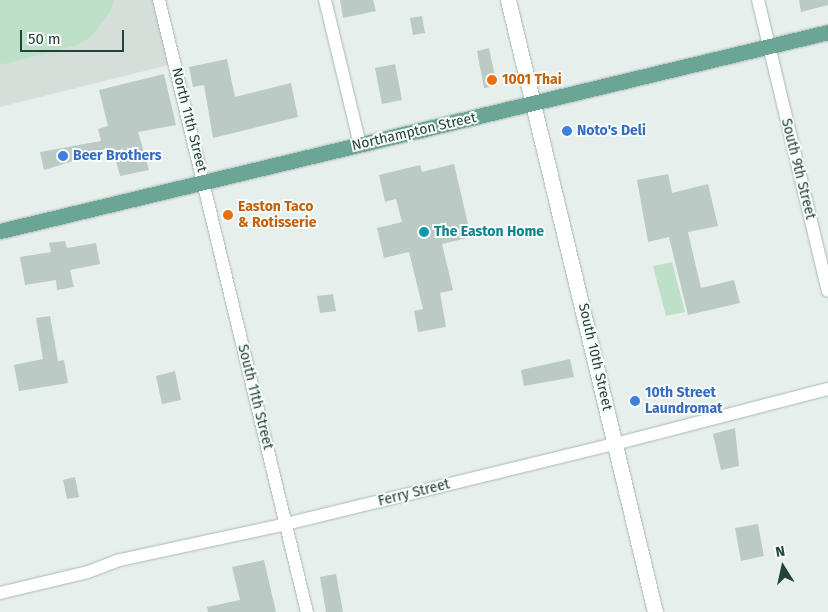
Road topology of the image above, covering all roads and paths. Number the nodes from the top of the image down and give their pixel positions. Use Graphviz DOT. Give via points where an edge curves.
graph roads {
  1 [pos="159,0"];
  2 [pos="325,0"];
  3 [pos="508,0"];
  4 [pos="758,0"];
  5 [pos="828,32"];
  6 [pos="769,46"];
  7 [pos="532,103"];
  8 [pos="360,145"];
  9 [pos="204,182"];
  10 [pos="0,231"];
  11 [pos="828,291"];
  12 [pos="828,389"];
  13 [pos="615,444"];
  14 [pos="286,524"];
  15 [pos="0,593"];
  16 [pos="307,612"];
  17 [pos="655,612"];
  1 -- 9 [label="street, North 11th Street"];
  2 -- 8 [label="street"];
  3 -- 7 [label="street, South 10th Street"];
  4 -- 6 [label="street, South 9th Street"];
  5 -- 6 [label="main road, Northampton Street"];
  6 -- 7 [label="main road, Northampton Street"];
  6 -- 11 [label="street, South 9th Street"];
  7 -- 8 [label="main road, Northampton Street"];
  7 -- 13 [label="street, South 10th Street"];
  8 -- 9 [label="main road, Northampton Street"];
  9 -- 10 [label="main road, Northampton Street"];
  9 -- 14 [label="street, South 11th Street"];
  12 -- 13 [label="street, Ferry Street"];
  13 -- 14 [label="street, Ferry Street"];
  13 -- 17 [label="street, South 10th Street"];
  14 -- 15 [label="street, Ferry Street" via="120,560 88,572"];
  14 -- 16 [label="street, South 11th Street"];
}
